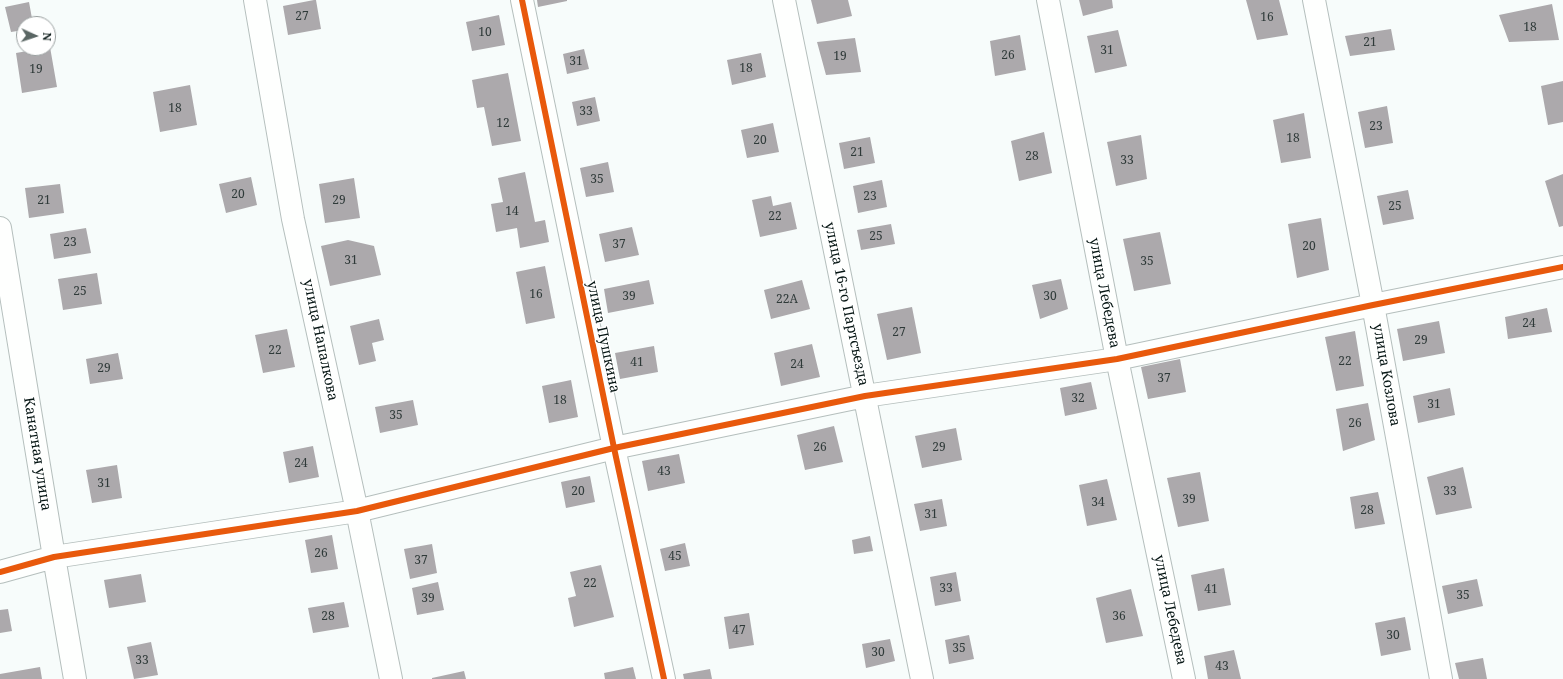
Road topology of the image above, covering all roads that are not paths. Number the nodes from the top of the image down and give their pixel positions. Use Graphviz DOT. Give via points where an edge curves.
graph roads {
  1 [pos="254,0"];
  2 [pos="522,0"];
  3 [pos="784,0"];
  4 [pos="1048,0"];
  5 [pos="1314,0"];
  6 [pos="0,228"];
  7 [pos="1563,267"];
  8 [pos="1373,304"];
  9 [pos="1117,359"];
  10 [pos="865,396"];
  11 [pos="614,448"];
  12 [pos="357,511"];
  13 [pos="54,557"];
  14 [pos="0,572"];
  15 [pos="75,679"];
  16 [pos="391,679"];
  17 [pos="664,679"];
  18 [pos="922,679"];
  19 [pos="1184,679"];
  20 [pos="1441,679"];
  1 -- 12 [label="street, улица Напалкова" via="293,219"];
  2 -- 11 [label="street, улица Пушкина"];
  3 -- 10 [label="street, улица 16-го Партсъезда"];
  4 -- 9 [label="street, улица Лебедева"];
  5 -- 8 [label="street, улица Козлова"];
  6 -- 13 [label="street, Канатная улица"];
  7 -- 8 [label="street"];
  8 -- 9 [label="street"];
  8 -- 20 [label="street, улица Козлова"];
  9 -- 10 [label="street"];
  9 -- 19 [label="street, улица Лебедева"];
  10 -- 11 [label="street"];
  10 -- 18 [label="street, улица 16-го Партсъезда"];
  11 -- 12 [label="street"];
  11 -- 17 [label="street, улица Пушкина"];
  12 -- 13 [label="street"];
  12 -- 16 [label="street, улица Напалкова"];
  13 -- 14 [label="street"];
  13 -- 15 [label="street, Канатная улица"];
}
